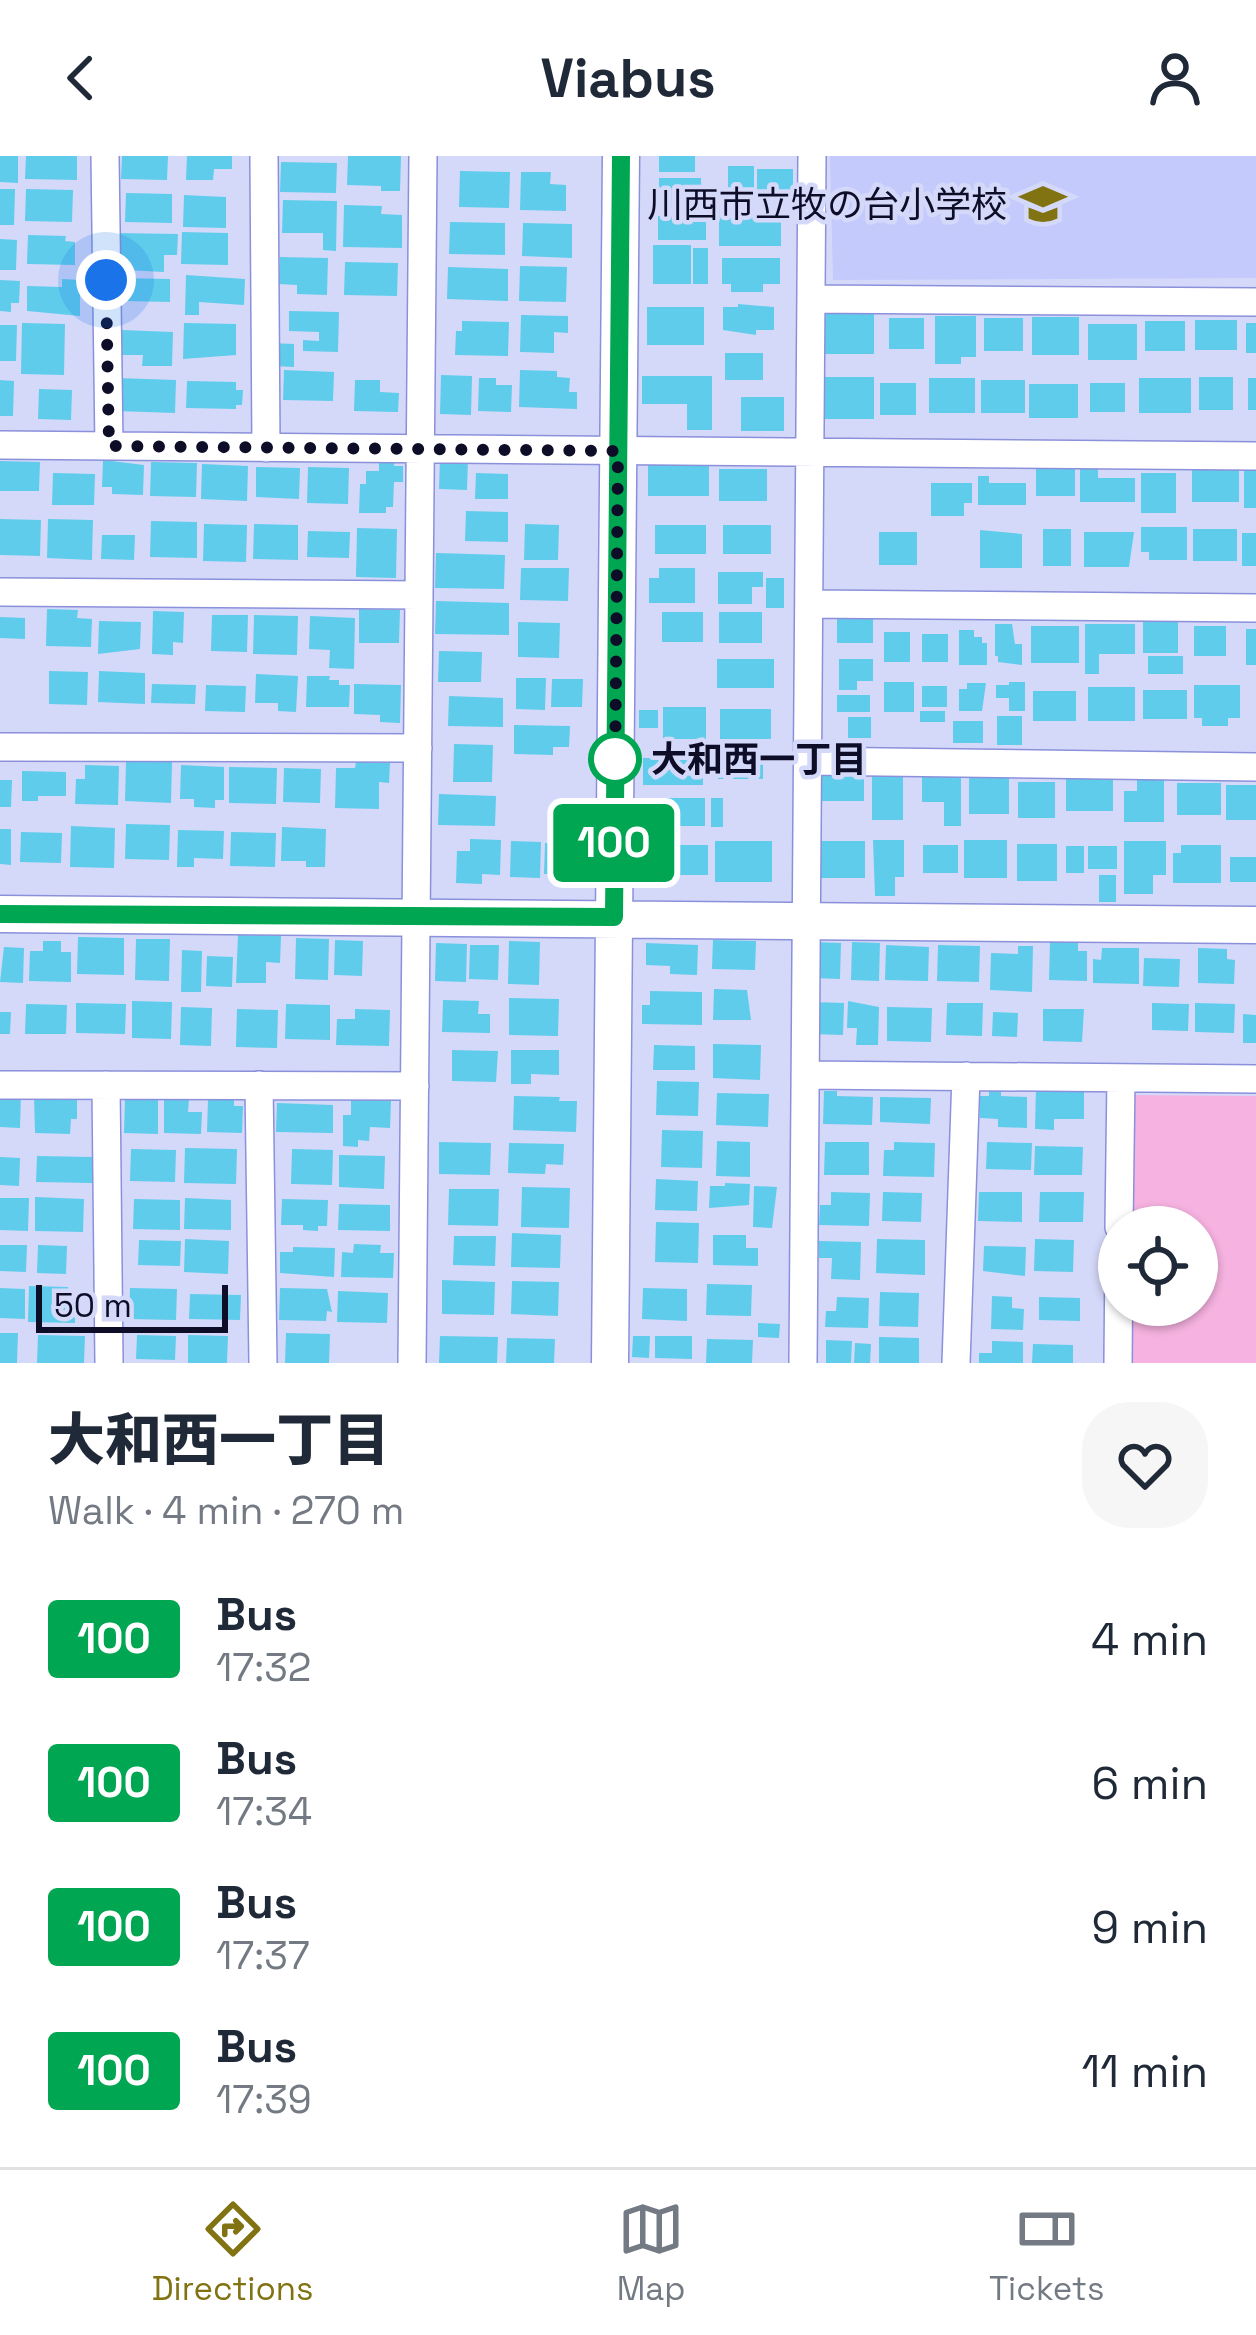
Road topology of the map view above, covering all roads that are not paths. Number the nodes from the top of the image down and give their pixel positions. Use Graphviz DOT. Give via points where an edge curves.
graph roads {
  1 [pos="105,156"];
  2 [pos="264,156"];
  3 [pos="423,156"];
  4 [pos="621,156"];
  5 [pos="812,156"];
  6 [pos="811,299"];
  7 [pos="1256,302"];
  8 [pos="0,446"];
  9 [pos="109,446"];
  10 [pos="266,448"];
  11 [pos="421,449"];
  12 [pos="618,451"];
  13 [pos="810,452"];
  14 [pos="1256,456"];
  15 [pos="0,592"];
  16 [pos="419,595"];
  17 [pos="808,604"];
  18 [pos="1256,608"];
  19 [pos="0,747"];
  20 [pos="418,748"];
  21 [pos="807,761"];
  22 [pos="1256,767"];
  23 [pos="0,914"];
  24 [pos="416,916"];
  25 [pos="614,917"];
  26 [pos="806,919"];
  27 [pos="1256,925"];
  28 [pos="805,1075"];
  29 [pos="966,1076"];
  30 [pos="1121,1078"];
  31 [pos="1256,1079"];
  32 [pos="0,1085"];
  33 [pos="106,1085"];
  34 [pos="259,1085"];
  35 [pos="415,1086"];
  36 [pos="1119,1206"];
  37 [pos="1118,1326"];
  38 [pos="110,1363"];
  39 [pos="263,1363"];
  40 [pos="412,1363"];
  41 [pos="610,1363"];
  42 [pos="802,1363"];
  43 [pos="956,1363"];
  44 [pos="1118,1363"];
  1 -- 9 [label="street"];
  2 -- 10 [label="street"];
  3 -- 11 [label="street"];
  4 -- 12 [label="street"];
  5 -- 6 [label="street"];
  6 -- 7 [label="street"];
  6 -- 13 [label="street"];
  8 -- 9 [label="street"];
  9 -- 10 [label="street"];
  10 -- 11 [label="street"];
  11 -- 12 [label="street"];
  11 -- 16 [label="street"];
  12 -- 13 [label="street"];
  12 -- 25 [label="street"];
  13 -- 14 [label="street"];
  13 -- 17 [label="street"];
  15 -- 16 [label="street"];
  16 -- 20 [label="street"];
  17 -- 18 [label="street"];
  17 -- 21 [label="street"];
  19 -- 20 [label="street"];
  20 -- 24 [label="street"];
  21 -- 22 [label="street"];
  21 -- 26 [label="street"];
  23 -- 24 [label="street"];
  24 -- 25 [label="street"];
  24 -- 35 [label="street"];
  25 -- 26 [label="street"];
  25 -- 41 [label="street"];
  26 -- 27 [label="street"];
  26 -- 28 [label="street"];
  28 -- 29 [label="street"];
  28 -- 42 [label="street"];
  29 -- 30 [label="street"];
  29 -- 43 [label="street"];
  30 -- 31 [label="street"];
  30 -- 36 [label="street"];
  32 -- 33 [label="street"];
  33 -- 34 [label="street"];
  33 -- 38 [label="street"];
  34 -- 35 [label="street"];
  34 -- 39 [label="street"];
  35 -- 40 [label="street"];
  37 -- 44 [label="street"];
}
